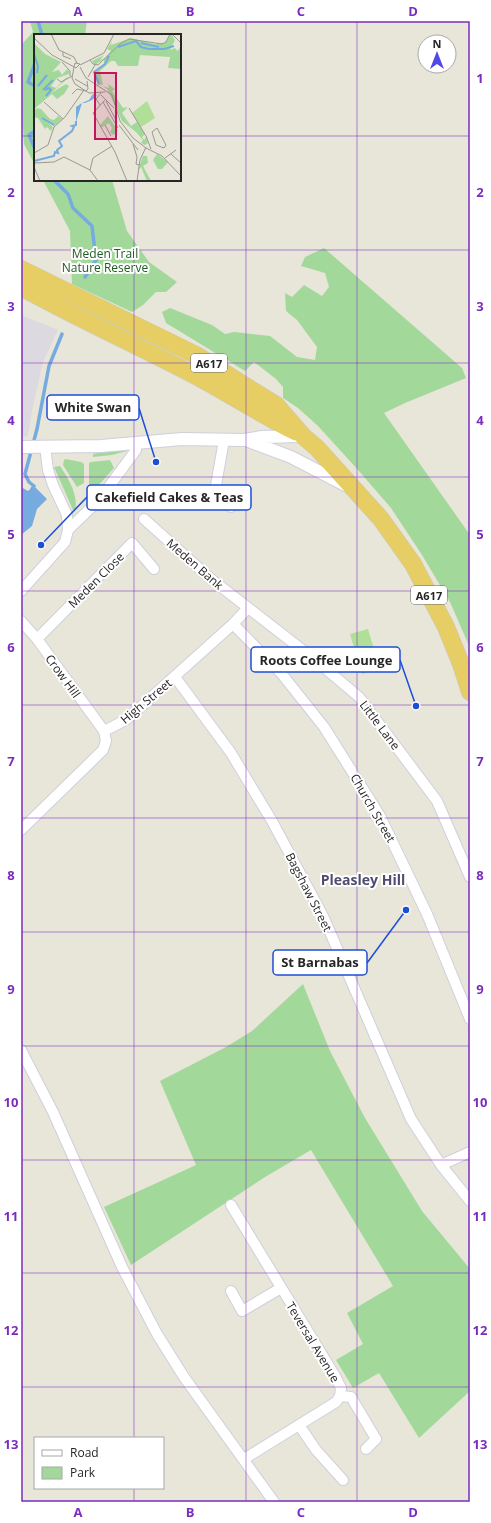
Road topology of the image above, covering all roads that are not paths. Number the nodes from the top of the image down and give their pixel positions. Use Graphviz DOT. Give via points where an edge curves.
graph roads {
  1 [pos="21,269"];
  2 [pos="21,287"];
  3 [pos="303,436"];
  4 [pos="224,440"];
  5 [pos="244,440"];
  6 [pos="136,443"];
  7 [pos="43,446"];
  8 [pos="21,447"];
  9 [pos="356,491"];
  10 [pos="231,507"];
  11 [pos="144,519"];
  12 [pos="68,530"];
  13 [pos="154,568"];
  14 [pos="21,591"];
  15 [pos="248,608"];
  16 [pos="21,621"];
  17 [pos="233,624"];
  18 [pos="37,640"];
  19 [pos="174,677"];
  20 [pos="470,692"];
  21 [pos="104,731"];
  22 [pos="21,830"];
  23 [pos="470,877"];
  24 [pos="470,1019"];
  25 [pos="21,1050"];
  26 [pos="470,1152"];
  27 [pos="440,1165"];
  28 [pos="470,1200"];
  29 [pos="230,1205"];
  30 [pos="281,1288"];
  31 [pos="231,1291"];
  32 [pos="340,1396"];
  33 [pos="299,1425"];
  34 [pos="366,1450"];
  35 [pos="244,1459"];
  36 [pos="343,1480"];
  37 [pos="274,1502"];
  1 -- 3 [label="highway, A617" via="226,373 276,405"];
  2 -- 3 [label="highway, A617" via="198,377"];
  3 -- 5 [label="street"];
  3 -- 9 [label="highway, A617"];
  4 -- 5 [label="street"];
  4 -- 6 [label="street" via="182,439"];
  4 -- 10 [label="street" via="215,491"];
  5 -- 9 [label="street" via="290,457"];
  6 -- 7 [label="street"];
  6 -- 12 [label="street" via="136,450 98,500"];
  7 -- 8 [label="street"];
  7 -- 12 [label="street" via="48,470 67,515"];
  9 -- 20 [label="highway, A617" via="381,518 413,564 446,627"];
  11 -- 15 [label="street, Meden Bank"];
  12 -- 14 [label="street" via="65,542"];
  13 -- 18 [label="street, Meden Close" via="132,543"];
  15 -- 17 [label="street, High Street"];
  15 -- 23 [label="street, Little Lane" via="359,697 437,801"];
  16 -- 18 [label="street, Crow Hill"];
  17 -- 19 [label="street, High Street"];
  17 -- 24 [label="street, Church Street" via="281,672 324,727 380,816 427,914"];
  18 -- 21 [label="street, Crow Hill"];
  19 -- 21 [label="street, High Street" via="126,719"];
  19 -- 27 [label="street, Bagshaw Street" via="231,753 272,821 323,916 411,1119"];
  21 -- 22 [label="street" via="106,741 103,750"];
  25 -- 35 [label="street" via="53,1112 122,1267 157,1334 184,1377"];
  26 -- 27 [label="street"];
  27 -- 28 [label="street, Bagshaw Street"];
  29 -- 30 [label="street, Teversal Avenue"];
  30 -- 31 [label="street, Teversal Avenue" via="242,1311"];
  30 -- 32 [label="street, Teversal Avenue" via="335,1376 341,1388"];
  32 -- 33 [label="street, Teversal Avenue" via="336,1402"];
  32 -- 34 [label="street, Teversal Avenue" via="351,1397 376,1439"];
  33 -- 35 [label="street, Teversal Avenue"];
  33 -- 36 [label="street" via="316,1450"];
  35 -- 37 [label="street"];
}
